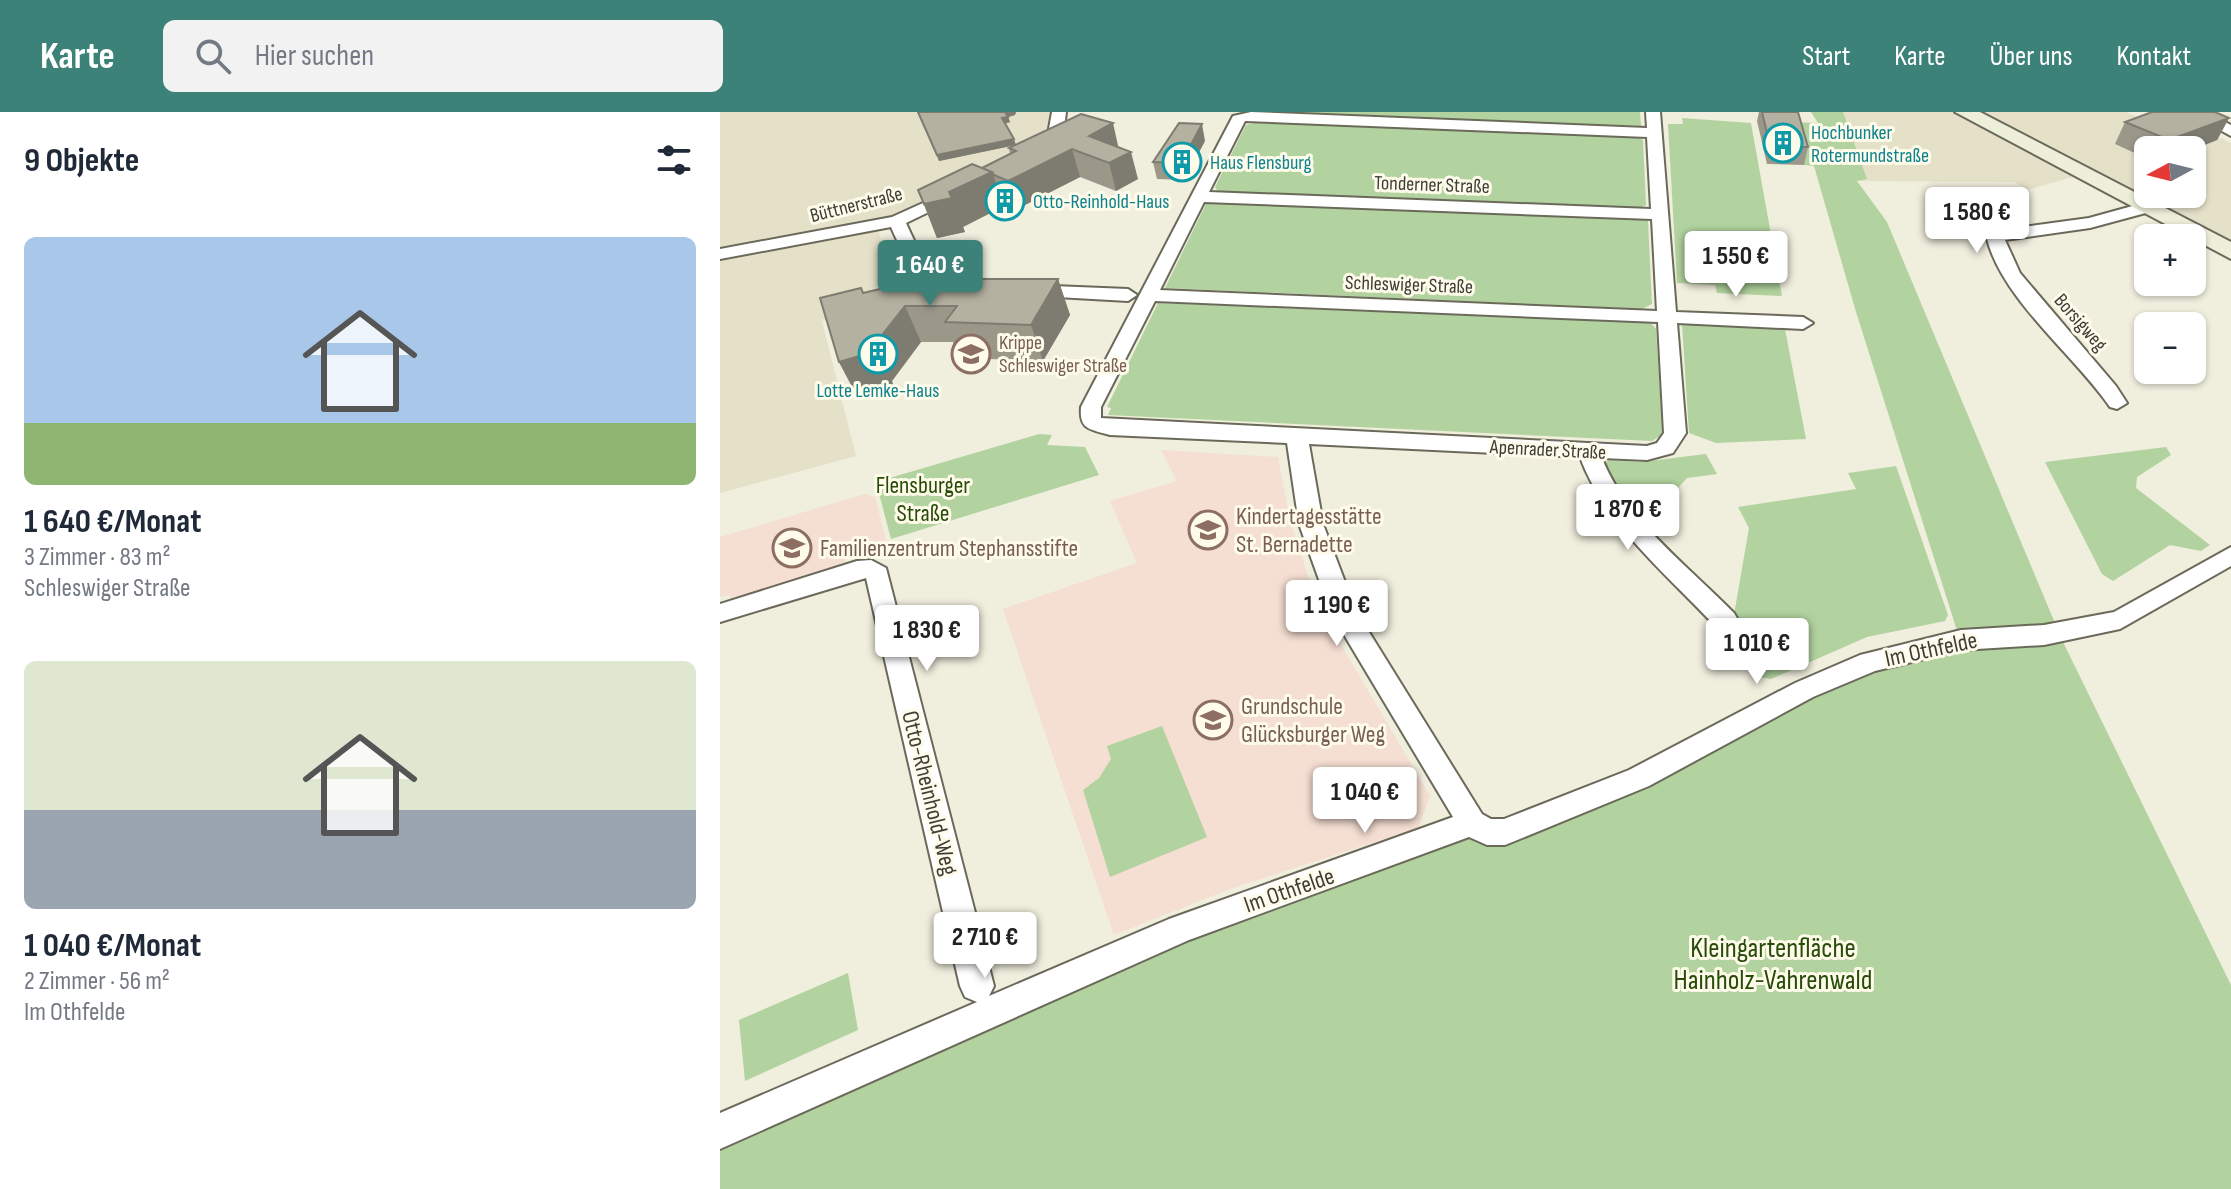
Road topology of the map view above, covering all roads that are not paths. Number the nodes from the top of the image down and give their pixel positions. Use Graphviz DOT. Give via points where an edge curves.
graph roads {
  1 [pos="1059,112"];
  2 [pos="1653,112"];
  3 [pos="1965,112"];
  4 [pos="2194,112"];
  5 [pos="2231,131"];
  6 [pos="1655,133"];
  7 [pos="1026,159"];
  8 [pos="971,186"];
  9 [pos="1200,197"];
  10 [pos="2134,200"];
  11 [pos="2143,208"];
  12 [pos="2149,208"];
  13 [pos="1662,214"];
  14 [pos="897,221"];
  15 [pos="2226,244"];
  16 [pos="720,254"];
  17 [pos="1128,295"];
  18 [pos="1149,295"];
  19 [pos="1666,317"];
  20 [pos="1803,323"];
  21 [pos="2117,403"];
  22 [pos="1297,437"];
  23 [pos="1588,451"];
  24 [pos="2231,555"];
  25 [pos="720,613"];
  26 [pos="1725,620"];
  27 [pos="1472,823"];
  28 [pos="977,986"];
  29 [pos="720,1131"];
  1 -- 7 [label="street" via="1055,136"];
  2 -- 6 [label="street, Apenrader Straße"];
  3 -- 10 [label="street"];
  4 -- 5 [label="street"];
  6 -- 9 [label="street" via="1240,116"];
  6 -- 13 [label="street, Apenrader Straße"];
  8 -- 14 [label="street, Büttnerstraße"];
  9 -- 13 [label="street, Tonderner Straße"];
  9 -- 18 [label="street"];
  11 -- 21 [label="street, Borsigweg" via="1996,239 2042,312"];
  12 -- 15 [label="street"];
  13 -- 19 [label="street, Apenrader Straße"];
  14 -- 16 [label="street, Büttnerstraße"];
  14 -- 17 [label="street" via="923,273 939,282 962,288"];
  18 -- 19 [label="street, Schleswiger Straße"];
  18 -- 22 [label="street, Apenrader Straße" via="1091,407 1090,422 1110,428"];
  19 -- 20 [label="street, Schleswiger Straße"];
  19 -- 23 [label="street, Apenrader Straße" via="1673,442 1658,452"];
  22 -- 23 [label="street, Apenrader Straße"];
  22 -- 27 [label="street" via="1311,524 1344,613"];
  23 -- 26 [label="street" via="1592,468 1623,512"];
  24 -- 27 [label="street, Im Othfelde" via="2120,620 2044,635 1961,640 1869,662 1804,690 1639,778 1505,832 1487,832"];
  25 -- 28 [label="street, Otto-Rheinhold-Weg" via="857,570 877,574"];
  27 -- 29 [label="street, Im Othfelde" via="1180,929"];
}
